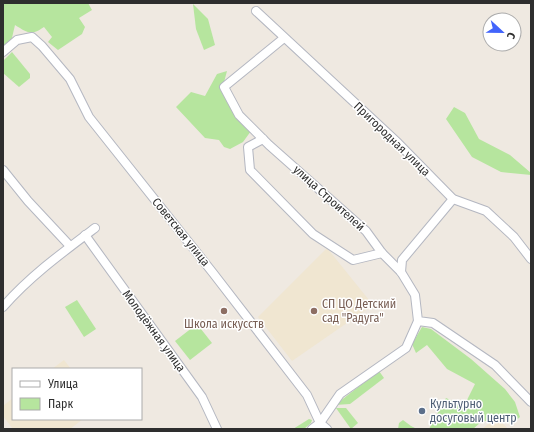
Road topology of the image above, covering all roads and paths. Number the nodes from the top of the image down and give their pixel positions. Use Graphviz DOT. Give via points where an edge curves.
graph roads {
  1 [pos="256,11"];
  2 [pos="284,38"];
  3 [pos="3,52"];
  4 [pos="263,139"];
  5 [pos="3,170"];
  6 [pos="454,199"];
  7 [pos="94,228"];
  8 [pos="85,235"];
  9 [pos="70,246"];
  10 [pos="382,253"];
  11 [pos="531,259"];
  12 [pos="401,272"];
  13 [pos="3,307"];
  14 [pos="418,320"];
  15 [pos="531,402"];
  16 [pos="320,423"];
  17 [pos="217,429"];
  18 [pos="312,429"];
  19 [pos="327,429"];
  1 -- 2 [label="street, Пригородная улица"];
  2 -- 4 [label="street, улица Строителей" via="224,87 239,115"];
  2 -- 6 [label="street, Пригородная улица" via="398,143"];
  3 -- 16 [label="street, Советская улица" via="17,40 32,37 42,46 70,79 89,117 307,395"];
  4 -- 10 [label="street, улица Строителей" via="366,231"];
  4 -- 10 [label="street" via="248,147 250,170 313,234 353,260"];
  5 -- 9 [label="street"];
  6 -- 11 [label="street, Пригородная улица" via="486,211 514,237"];
  6 -- 12 [label="street" via="402,260"];
  7 -- 8 [label="street"];
  8 -- 9 [label="street"];
  8 -- 17 [label="street, Молодёжная улица" via="202,398"];
  9 -- 13 [label="street" via="18,290"];
  10 -- 12 [label="street, улица Строителей"];
  12 -- 14 [label="street, улица Строителей" via="415,296"];
  14 -- 15 [label="street" via="433,323 495,365"];
  14 -- 16 [label="street" via="406,348 340,394"];
  16 -- 18 [label="street"];
  16 -- 19 [label="street, Советская улица"];
}
